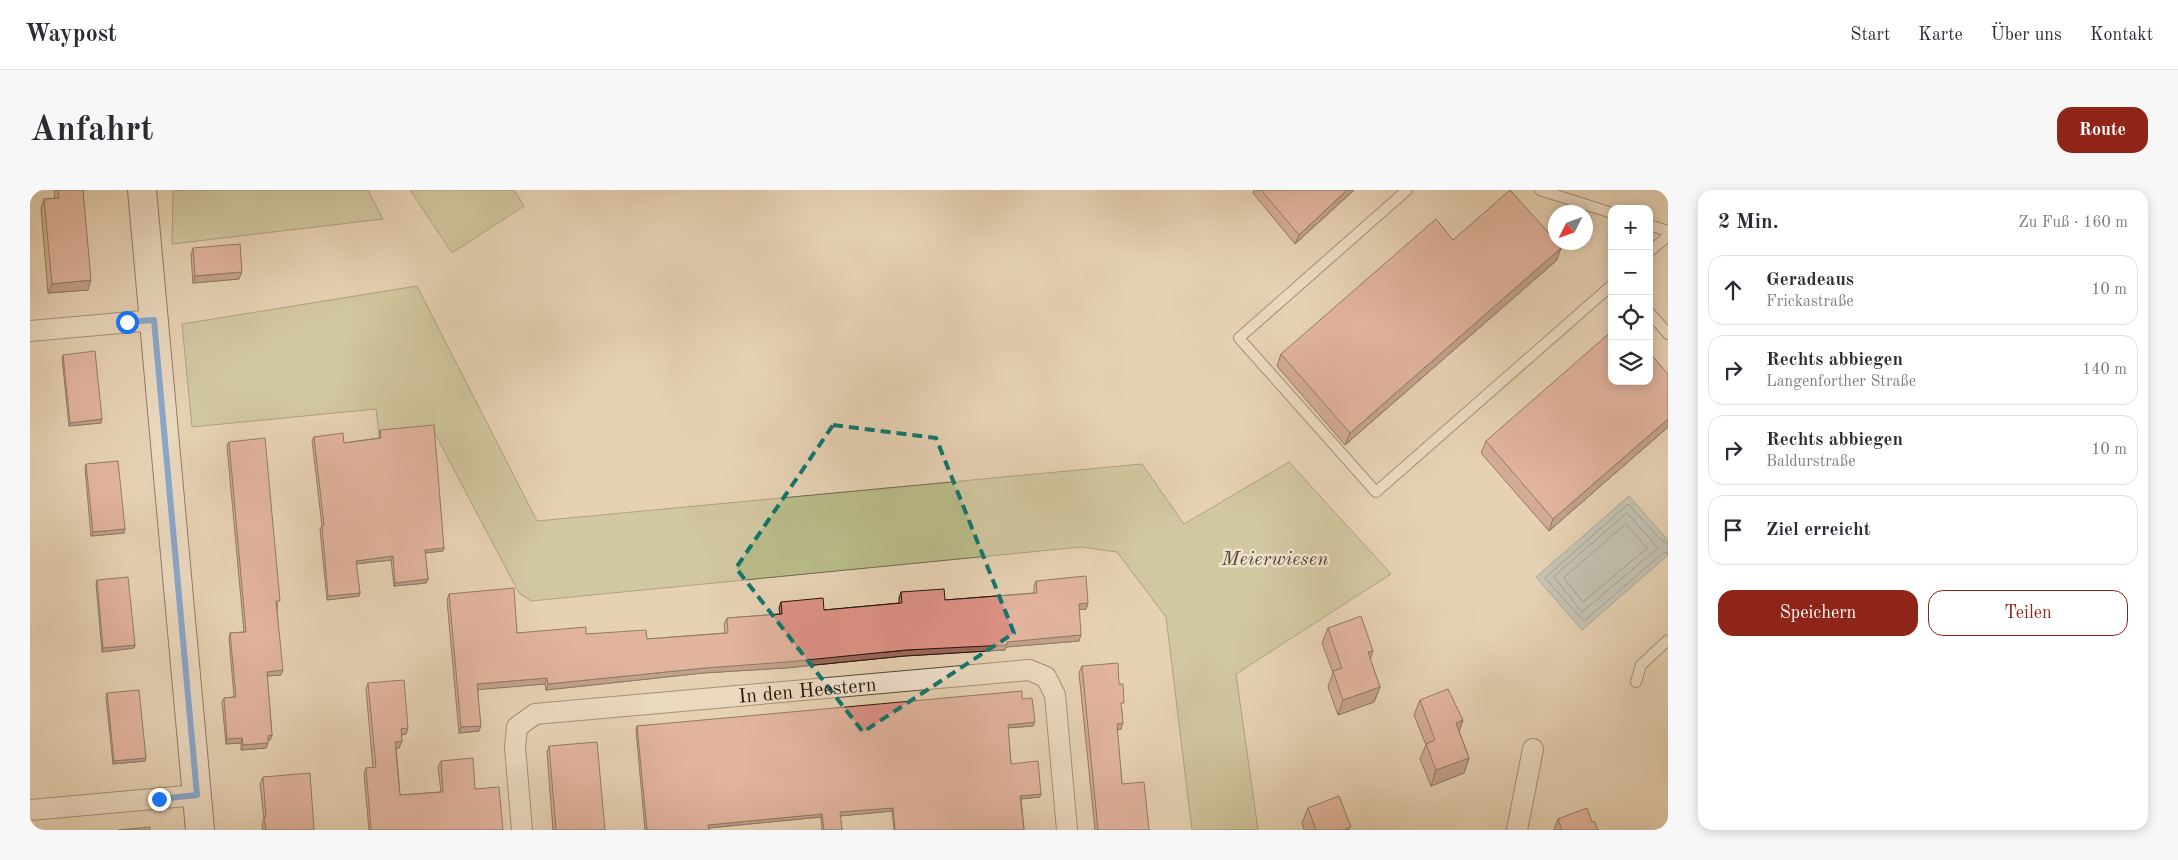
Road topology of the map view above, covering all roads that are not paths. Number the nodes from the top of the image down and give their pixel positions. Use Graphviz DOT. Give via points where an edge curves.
graph roads {
  1 [pos="142,190"];
  2 [pos="1407,190"];
  3 [pos="1540,190"];
  4 [pos="1608,212"];
  5 [pos="1653,226"];
  6 [pos="1668,231"];
  7 [pos="1668,236"];
  8 [pos="1651,250"];
  9 [pos="1608,289"];
  10 [pos="1653,317"];
  11 [pos="154,320"];
  12 [pos="30,331"];
  13 [pos="1668,334"];
  14 [pos="1668,640"];
  15 [pos="1636,682"];
  16 [pos="1533,749"];
  17 [pos="197,795"];
  18 [pos="30,810"];
  19 [pos="200,830"];
  20 [pos="522,830"];
  21 [pos="1067,830"];
  22 [pos="1517,830"];
  1 -- 11 [label="main road"];
  2 -- 9 [label="lane" via="1239,338 1376,492"];
  3 -- 4 [label="lane"];
  5 -- 6 [label="lane"];
  7 -- 8 [label="lane"];
  10 -- 13 [label="lane"];
  11 -- 12 [label="street"];
  11 -- 17 [label="main road"];
  14 -- 15 [label="lane" via="1641,665"];
  16 -- 22 [label="street"];
  17 -- 18 [label="street"];
  17 -- 19 [label="main road"];
  20 -- 21 [label="street, In den Heestern" via="515,747 517,727 535,714 1029,670 1046,676 1055,695"];
}
